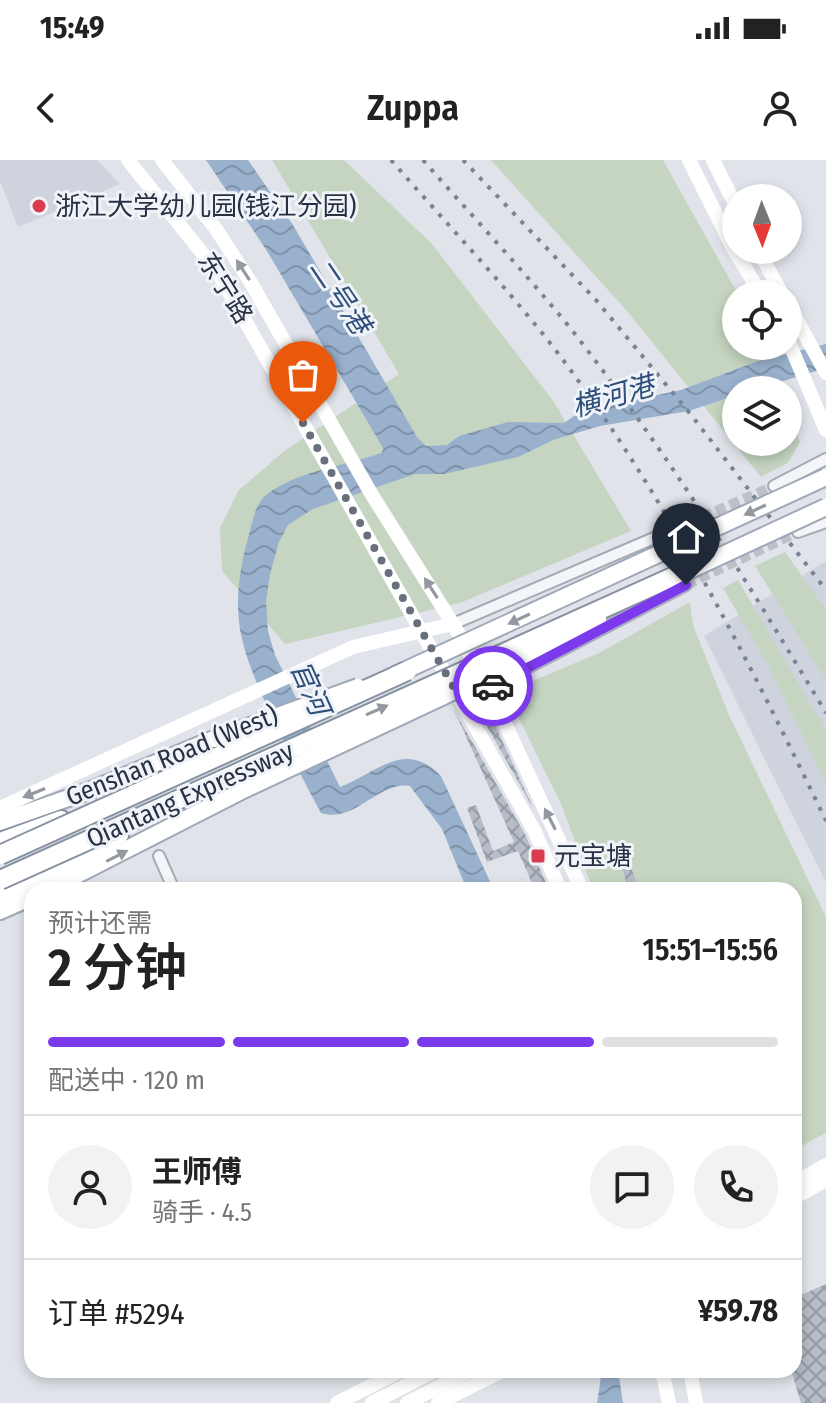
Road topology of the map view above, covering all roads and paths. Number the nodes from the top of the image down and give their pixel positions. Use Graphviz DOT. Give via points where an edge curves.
graph roads {
  1 [pos="128,160"];
  2 [pos="162,160"];
  3 [pos="689,160"];
  4 [pos="713,160"];
  5 [pos="725,184"];
  6 [pos="752,280"];
  7 [pos="802,328"];
  8 [pos="798,360"];
  9 [pos="826,373"];
  10 [pos="826,430"];
  11 [pos="826,459"];
  12 [pos="826,477"];
  13 [pos="774,486"];
  14 [pos="826,507"];
  15 [pos="826,522"];
  16 [pos="798,532"];
  17 [pos="661,535"];
  18 [pos="686,578"];
  19 [pos="453,624"];
  20 [pos="421,630"];
  21 [pos="407,671"];
  22 [pos="489,688"];
  23 [pos="461,700"];
  24 [pos="213,784"];
  25 [pos="128,796"];
  26 [pos="0,808"];
  27 [pos="0,822"];
  28 [pos="0,842"];
  29 [pos="0,855"];
  30 [pos="159,856"];
  31 [pos="0,880"];
  32 [pos="24,882"];
  33 [pos="25,882"];
  34 [pos="63,882"];
  35 [pos="170,882"];
  36 [pos="557,882"];
  37 [pos="578,882"];
  38 [pos="0,895"];
  39 [pos="24,900"];
  40 [pos="0,911"];
  41 [pos="826,1165"];
  42 [pos="802,1178"];
  43 [pos="826,1180"];
  44 [pos="802,1194"];
  45 [pos="383,1378"];
  46 [pos="420,1378"];
  47 [pos="456,1378"];
  48 [pos="488,1378"];
  49 [pos="664,1378"];
  50 [pos="691,1378"];
  51 [pos="337,1403"];
  52 [pos="372,1403"];
  53 [pos="407,1403"];
  54 [pos="438,1403"];
  55 [pos="669,1403"];
  56 [pos="696,1403"];
  1 -- 20 [label="main road, 东宁路" via="218,273"];
  19 -- 2 [label="main road, 东宁路, one-way" via="244,272"];
  3 -- 6 [label="main road"];
  4 -- 5 [label="main road"];
  7 -- 9 [label="main road"];
  8 -- 10 [label="main road"];
  11 -- 13 [label="street"];
  12 -- 21 [label="main road, Genshan Road (West), one-way, bridge"];
  14 -- 18 [label="main road, bridge"];
  15 -- 16 [label="street"];
  17 -- 19 [label="street"];
  18 -- 22 [label="street"];
  24 -- 18 [label="highway, Qiantang Expressway, one-way, bridge"];
  34 -- 18 [label="main road, one-way, bridge"];
  19 -- 20 [label="main road, Genshan Road (West)"];
  19 -- 22 [label="main road, 东宁路"];
  20 -- 23 [label="main road, 东宁路"];
  20 -- 26 [label="main road, Genshan Road (West), one-way" via="353,647"];
  21 -- 25 [label="highway, Qiantang Expressway, bridge"];
  21 -- 27 [label="main road, Genshan Road (West), bridge" via="313,700"];
  22 -- 23 [label="main road"];
  37 -- 22 [label="main road, 东宁路, one-way"];
  23 -- 36 [label="main road, 东宁路" via="535,832"];
  24 -- 31 [label="highway, Qiantang Expressway, bridge"];
  24 -- 33 [label="highway, bridge"];
  25 -- 28 [label="highway, bridge"];
  25 -- 29 [label="highway, Qiantang Expressway, bridge"];
  30 -- 35 [label="street"];
  32 -- 38 [label="highway, bridge"];
  39 -- 40 [label="main road"];
  41 -- 42 [label="main road"];
  43 -- 44 [label="main road"];
  45 -- 51 [label="main road"];
  46 -- 52 [label="main road"];
  47 -- 53 [label="main road"];
  48 -- 54 [label="main road"];
  49 -- 55 [label="main road"];
  50 -- 56 [label="main road"];
}
